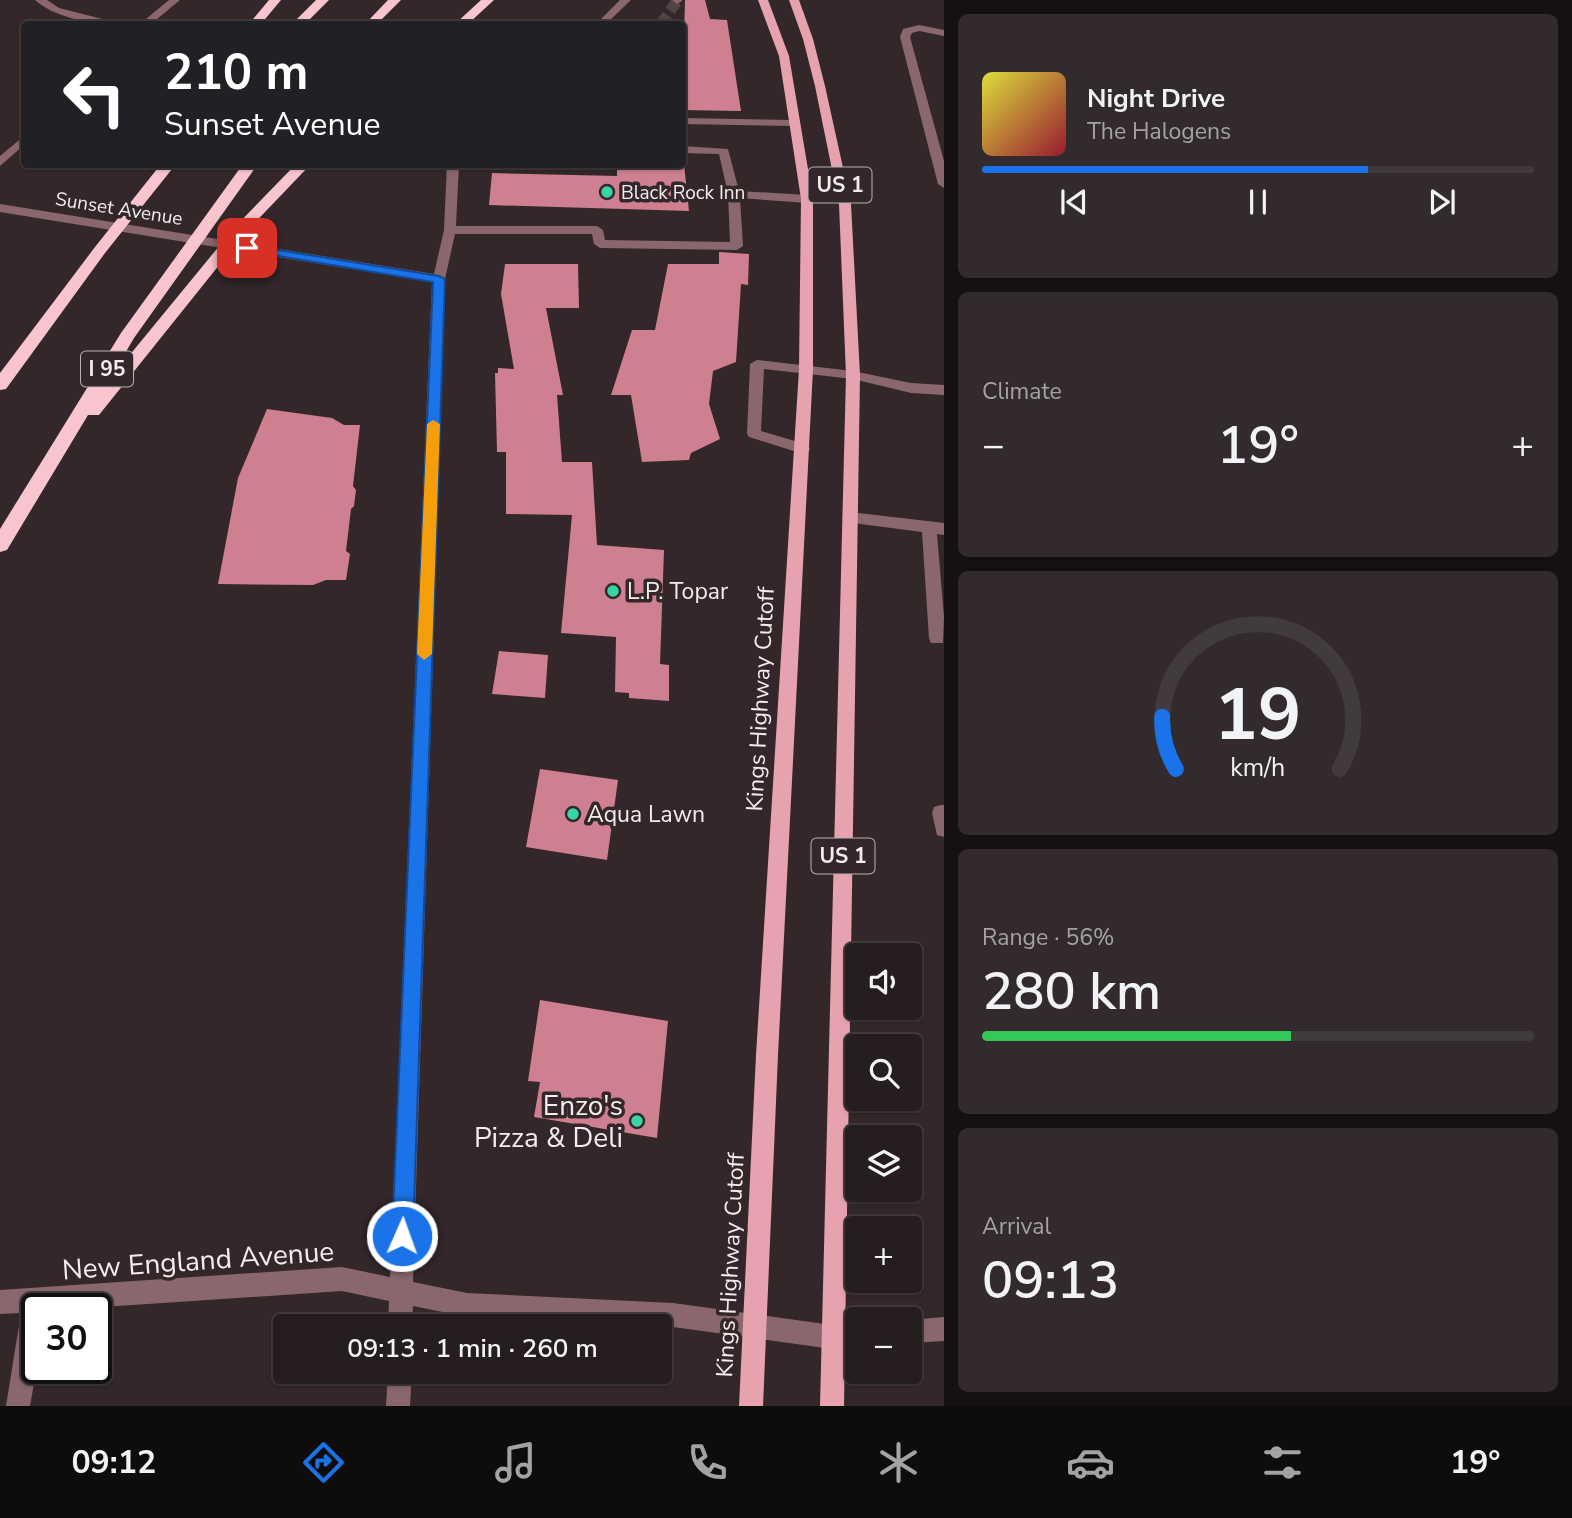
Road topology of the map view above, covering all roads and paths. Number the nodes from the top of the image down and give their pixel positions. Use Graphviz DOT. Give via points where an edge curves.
graph roads {
  1 [pos="40,0"];
  2 [pos="175,0"];
  3 [pos="275,0"];
  4 [pos="323,0"];
  5 [pos="395,0"];
  6 [pos="488,0"];
  7 [pos="626,0"];
  8 [pos="763,0"];
  9 [pos="794,0"];
  10 [pos="104,21"];
  11 [pos="149,21"];
  12 [pos="258,21"];
  13 [pos="301,21"];
  14 [pos="374,21"];
  15 [pos="464,21"];
  16 [pos="604,21"];
  17 [pos="944,33"];
  18 [pos="686,121"];
  19 [pos="810,124"];
  20 [pos="21,142"];
  21 [pos="686,149"];
  22 [pos="0,162"];
  23 [pos="151,168"];
  24 [pos="166,168"];
  25 [pos="248,168"];
  26 [pos="300,168"];
  27 [pos="453,168"];
  28 [pos="944,184"];
  29 [pos="734,194"];
  30 [pos="807,199"];
  31 [pos="0,208"];
  32 [pos="128,215"];
  33 [pos="450,230"];
  34 [pos="439,279"];
  35 [pos="806,369"];
  36 [pos="853,376"];
  37 [pos="0,385"];
  38 [pos="944,390"];
  39 [pos="803,449"];
  40 [pos="39,478"];
  41 [pos="850,518"];
  42 [pos="937,528"];
  43 [pos="0,545"];
  44 [pos="937,638"];
  45 [pos="400,1291"];
  46 [pos="112,1295"];
  47 [pos="21,1301"];
  48 [pos="0,1302"];
  49 [pos="400,1314"];
  50 [pos="756,1326"];
  51 [pos="944,1329"];
  52 [pos="922,1330"];
  53 [pos="845,1336"];
  54 [pos="832,1337"];
  55 [pos="22,1384"];
  56 [pos="399,1384"];
  57 [pos="18,1406"];
  58 [pos="398,1406"];
  59 [pos="751,1406"];
  60 [pos="832,1406"];
  1 -- 10 [label="street" via="56,10"];
  2 -- 11 [label="street"];
  3 -- 12 [label="highway"];
  4 -- 13 [label="highway"];
  5 -- 14 [label="highway"];
  6 -- 15 [label="highway"];
  7 -- 16 [label="street"];
  8 -- 19 [label="main road, Kings Highway Cutoff / US 1"];
  9 -- 19 [label="main road, Kings Highway Cutoff / US 1" via="820,86"];
  17 -- 28 [label="street" via="919,28 907,31 905,37"];
  18 -- 19 [label="street"];
  19 -- 30 [label="main road, Kings Highway Cutoff / US 1"];
  19 -- 36 [label="main road, Kings Highway Cutoff / US 1" via="845,204"];
  20 -- 22 [label="street"];
  21 -- 29 [label="street" via="724,151"];
  23 -- 32 [label="highway"];
  24 -- 32 [label="highway"];
  25 -- 40 [label="highway, I 95" via="127,337"];
  26 -- 40 [label="highway" via="239,231"];
  27 -- 33 [label="street"];
  29 -- 30 [label="street"];
  29 -- 33 [label="street" via="737,246 600,244 597,230"];
  30 -- 35 [label="main road, Kings Highway Cutoff / US 1"];
  31 -- 34 [label="street, Sunset Avenue"];
  32 -- 37 [label="highway"];
  33 -- 34 [label="street"];
  34 -- 45 [label="street"];
  35 -- 36 [label="street"];
  35 -- 39 [label="main road, Kings Highway Cutoff / US 1"];
  35 -- 39 [label="street" via="757,364 754,435"];
  36 -- 38 [label="street"];
  36 -- 41 [label="main road, Kings Highway Cutoff / US 1"];
  39 -- 50 [label="main road, Kings Highway Cutoff / US 1"];
  40 -- 43 [label="highway, I 95"];
  41 -- 42 [label="street"];
  41 -- 54 [label="main road, Kings Highway Cutoff / US 1"];
  42 -- 44 [label="street"];
  45 -- 46 [label="street, New England Avenue" via="342,1279"];
  45 -- 49 [label="street"];
  45 -- 50 [label="street, New England Avenue" via="467,1305 673,1314"];
  47 -- 48 [label="street, New England Avenue"];
  50 -- 54 [label="street, New England Avenue"];
  50 -- 59 [label="main road, Kings Highway Cutoff / US 1"];
  51 -- 52 [label="street"];
  53 -- 54 [label="street, New England Avenue"];
  54 -- 60 [label="main road, Kings Highway Cutoff / US 1"];
  55 -- 57 [label="street"];
  56 -- 58 [label="street"];
}
